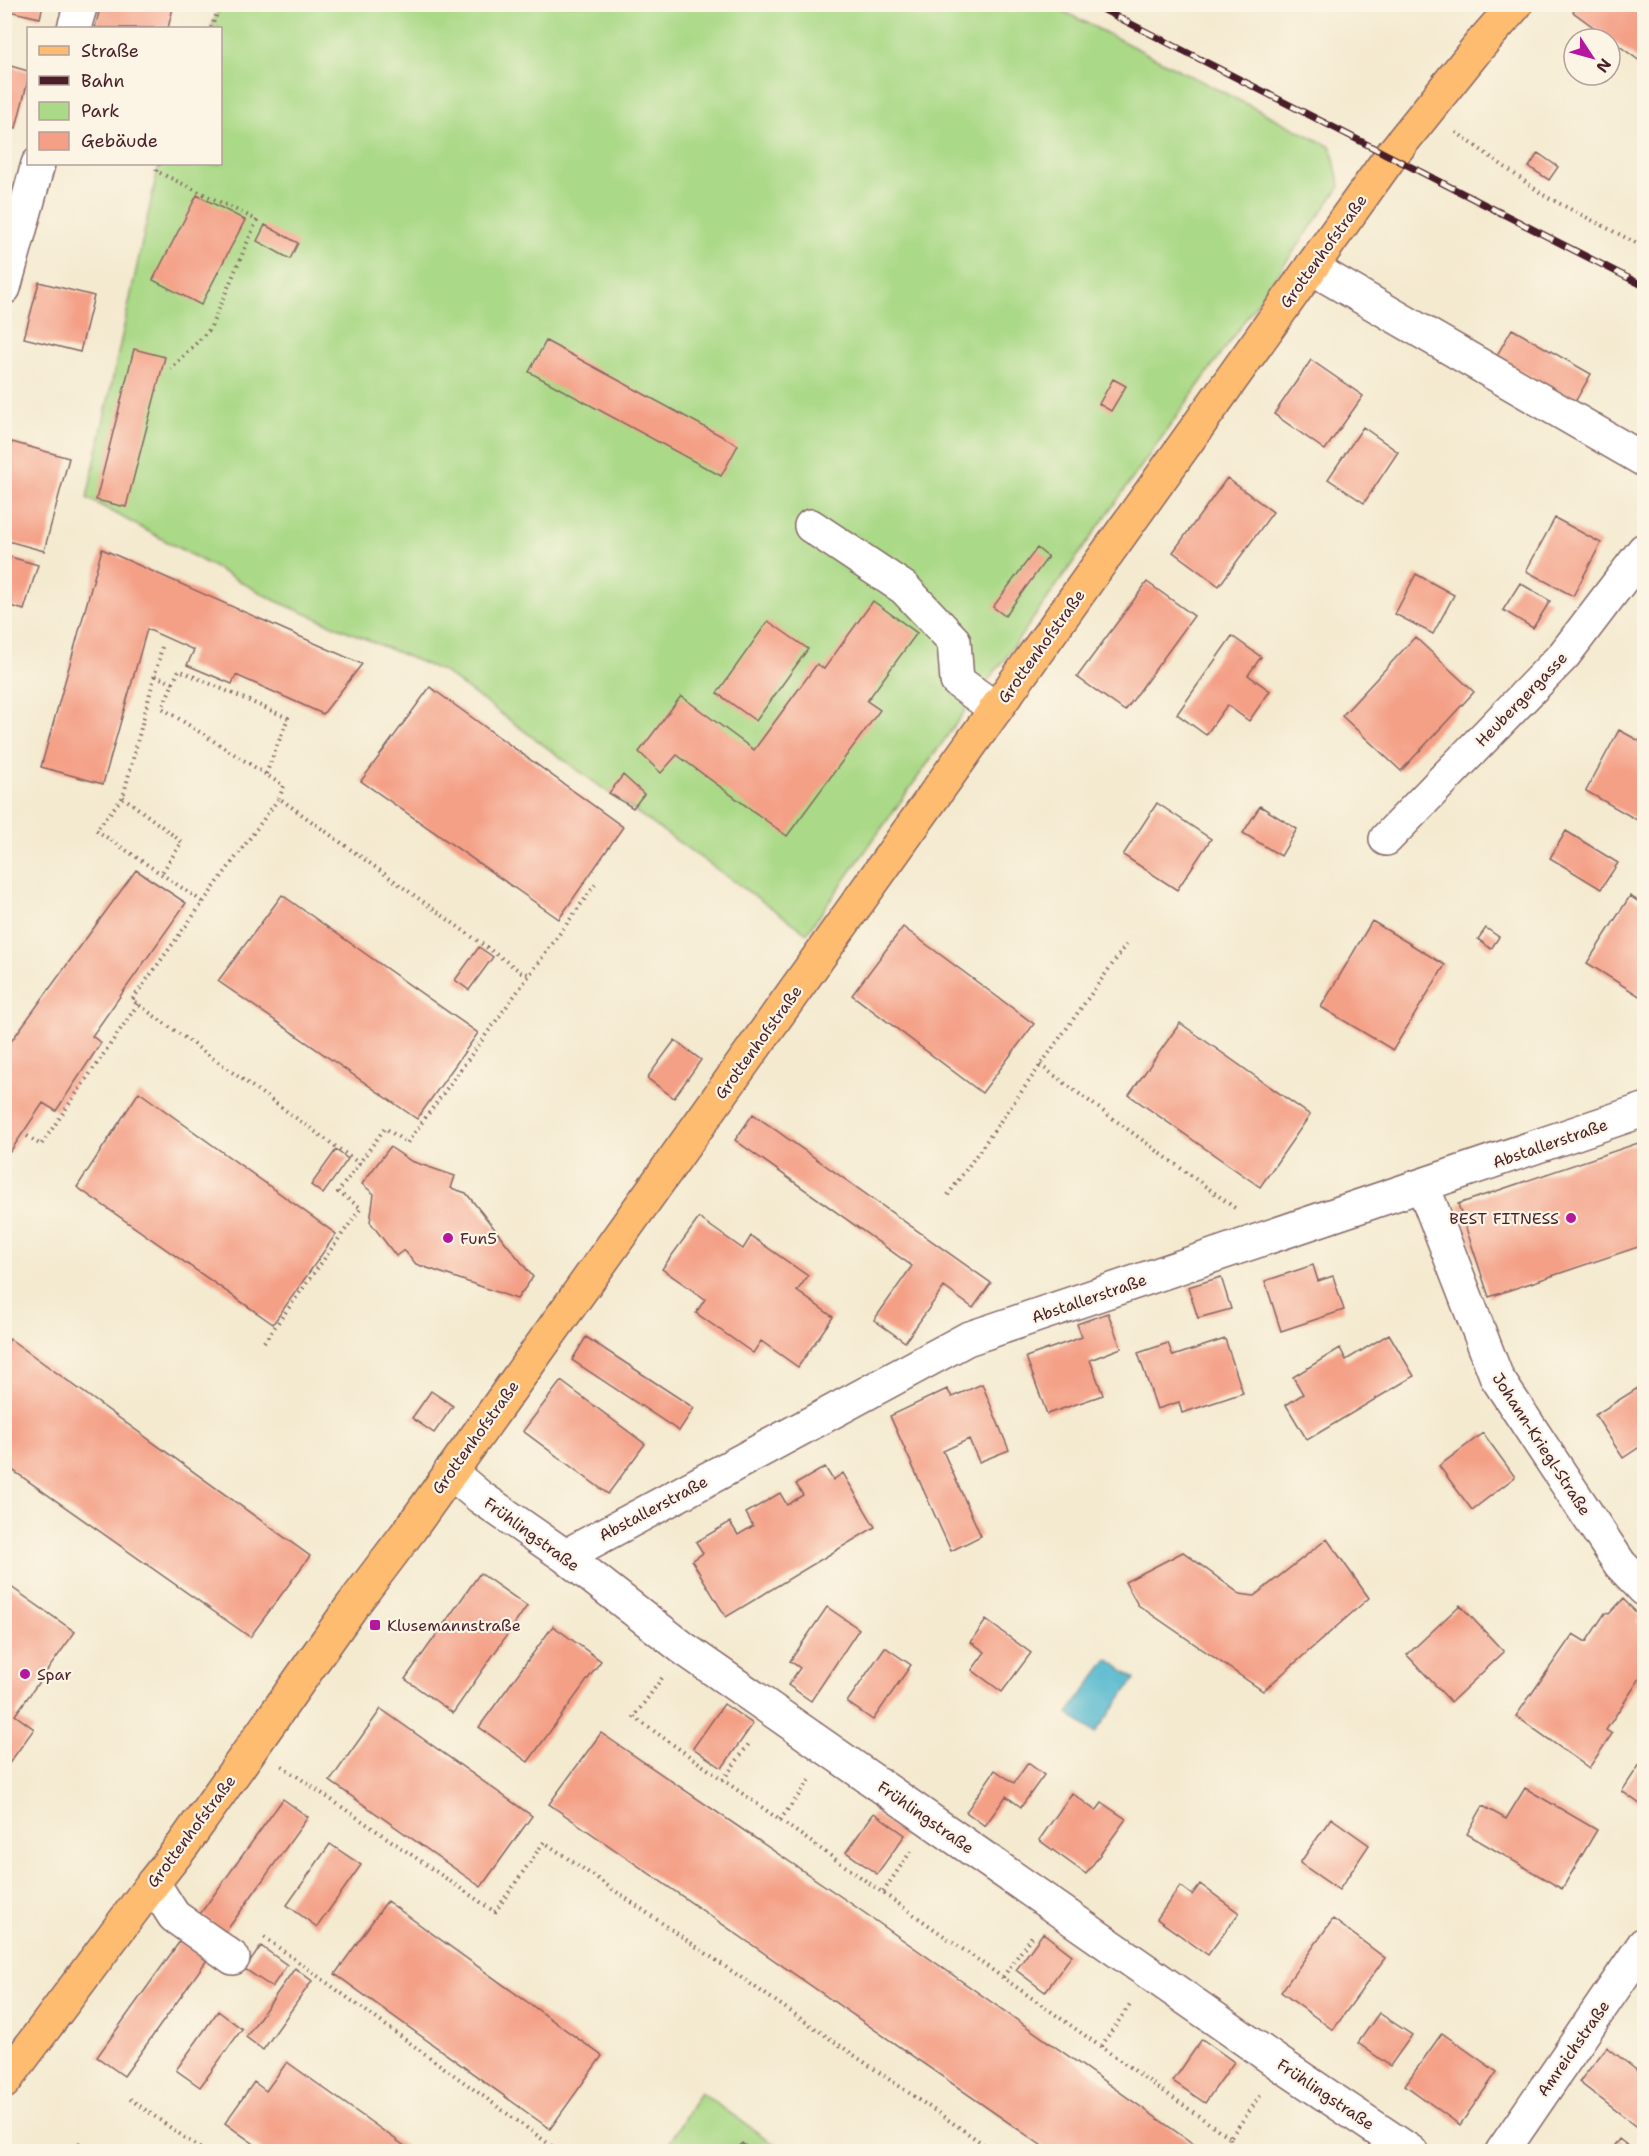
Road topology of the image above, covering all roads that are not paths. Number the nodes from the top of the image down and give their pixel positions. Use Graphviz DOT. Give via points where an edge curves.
graph roads {
  1 [pos="81,4"];
  2 [pos="1516,4"];
  3 [pos="74,27"];
  4 [pos="38,165"];
  5 [pos="1312,266"];
  6 [pos="4,288"];
  7 [pos="1644,460"];
  8 [pos="812,526"];
  9 [pos="1644,550"];
  10 [pos="996,709"];
  11 [pos="1386,839"];
  12 [pos="1644,1110"];
  13 [pos="1423,1186"];
  14 [pos="450,1472"];
  15 [pos="565,1556"];
  16 [pos="1644,1589"];
  17 [pos="153,1883"];
  18 [pos="1644,1944"];
  19 [pos="233,1958"];
  20 [pos="4,2082"];
  21 [pos="1411,2151"];
  22 [pos="1502,2151"];
  1 -- 3 [label="street"];
  2 -- 5 [label="main road, Grottenhofstraße" via="1390,157"];
  4 -- 6 [label="street"];
  5 -- 7 [label="street"];
  5 -- 10 [label="main road, Grottenhofstraße"];
  8 -- 10 [label="street" via="904,588 954,641 957,681"];
  9 -- 11 [label="street, Heubergergasse" via="1564,655"];
  10 -- 14 [label="main road, Grottenhofstraße"];
  12 -- 13 [label="street, Abstallerstraße"];
  13 -- 15 [label="street, Abstallerstraße" via="967,1339"];
  13 -- 16 [label="street, Johann-Kriegl-Straße" via="1497,1378 1620,1564"];
  14 -- 15 [label="street, Frühlingstraße"];
  14 -- 17 [label="main road, Grottenhofstraße"];
  15 -- 21 [label="street, Frühlingstraße" via="683,1648"];
  17 -- 19 [label="street" via="174,1916"];
  17 -- 20 [label="main road, Grottenhofstraße"];
  18 -- 22 [label="street, Amreichstraße"];
}
